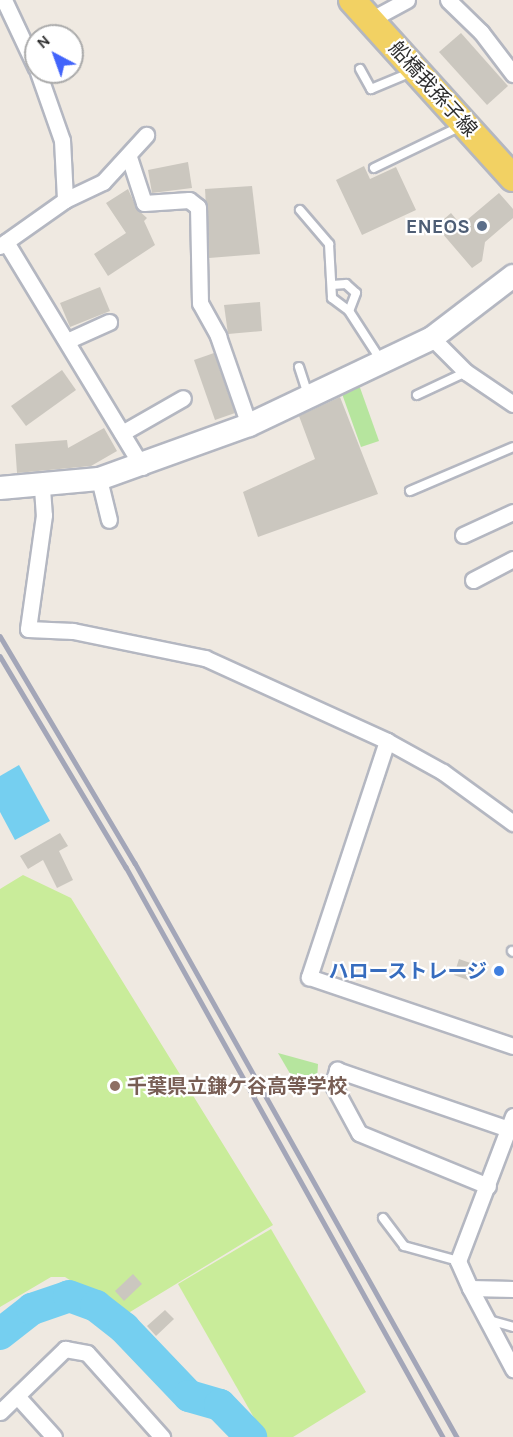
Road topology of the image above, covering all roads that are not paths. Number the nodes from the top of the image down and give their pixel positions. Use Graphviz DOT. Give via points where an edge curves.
graph roads {
  1 [pos="4,0"];
  2 [pos="352,0"];
  3 [pos="407,0"];
  4 [pos="448,0"];
  5 [pos="382,9"];
  6 [pos="24,42"];
  7 [pos="360,69"];
  8 [pos="416,70"];
  9 [pos="513,73"];
  10 [pos="42,84"];
  11 [pos="465,124"];
  12 [pos="146,135"];
  13 [pos="129,157"];
  14 [pos="374,168"];
  15 [pos="513,178"];
  16 [pos="65,200"];
  17 [pos="300,210"];
  18 [pos="3,244"];
  19 [pos="513,276"];
  20 [pos="332,285"];
  21 [pos="349,311"];
  22 [pos="109,322"];
  23 [pos="432,339"];
  24 [pos="69,340"];
  25 [pos="382,363"];
  26 [pos="299,367"];
  27 [pos="466,372"];
  28 [pos="417,395"];
  29 [pos="309,396"];
  30 [pos="183,398"];
  31 [pos="513,404"];
  32 [pos="249,425"];
  33 [pos="122,433"];
  34 [pos="513,447"];
  35 [pos="142,467"];
  36 [pos="99,479"];
  37 [pos="0,488"];
  38 [pos="42,488"];
  39 [pos="410,491"];
  40 [pos="513,512"];
  41 [pos="109,520"];
  42 [pos="463,535"];
  43 [pos="513,559"];
  44 [pos="473,580"];
  45 [pos="387,741"];
  46 [pos="513,823"];
  47 [pos="513,1046"];
  48 [pos="511,1122"];
  49 [pos="488,1186"];
  50 [pos="383,1218"];
  51 [pos="458,1261"];
  52 [pos="470,1288"];
  53 [pos="513,1289"];
  54 [pos="487,1319"];
  55 [pos="513,1327"];
  56 [pos="513,1369"];
  57 [pos="17,1396"];
  58 [pos="0,1412"];
  59 [pos="54,1437"];
  60 [pos="162,1437"];
  1 -- 6 [label="street"];
  2 -- 5 [label="main road, 船橋我孫子線"];
  3 -- 5 [label="street"];
  4 -- 9 [label="street" via="481,32"];
  5 -- 8 [label="main road, 船橋我孫子線"];
  7 -- 8 [label="lane" via="370,89"];
  8 -- 11 [label="main road, 船橋我孫子線"];
  10 -- 16 [label="street" via="62,140"];
  11 -- 14 [label="lane"];
  11 -- 15 [label="main road, 船橋我孫子線"];
  12 -- 13 [label="street"];
  13 -- 16 [label="street" via="103,182"];
  13 -- 32 [label="street" via="144,203 189,200 198,207 200,303 219,336"];
  16 -- 18 [label="street"];
  17 -- 20 [label="lane" via="329,244"];
  18 -- 24 [label="street"];
  19 -- 23 [label="street"];
  20 -- 21 [label="lane" via="332,298"];
  20 -- 21 [label="lane" via="346,284 356,293"];
  21 -- 25 [label="lane"];
  22 -- 24 [label="street"];
  23 -- 25 [label="street"];
  23 -- 27 [label="street"];
  24 -- 33 [label="street"];
  25 -- 29 [label="street"];
  26 -- 29 [label="lane"];
  27 -- 28 [label="lane"];
  27 -- 31 [label="street"];
  29 -- 32 [label="street"];
  30 -- 33 [label="street"];
  32 -- 35 [label="street"];
  33 -- 35 [label="street"];
  34 -- 39 [label="lane"];
  35 -- 36 [label="street"];
  36 -- 38 [label="street"];
  36 -- 41 [label="street"];
  37 -- 38 [label="street"];
  38 -- 45 [label="street" via="44,515 28,629 73,631 205,658"];
  40 -- 42 [label="street"];
  43 -- 44 [label="street"];
  45 -- 46 [label="street" via="443,772"];
  45 -- 47 [label="street" via="309,977"];
  48 -- 49 [label="street"];
  48 -- 49 [label="street" via="337,1070 333,1085 359,1133"];
  49 -- 51 [label="street"];
  50 -- 51 [label="lane" via="404,1246"];
  51 -- 52 [label="street"];
  52 -- 53 [label="street"];
  52 -- 54 [label="street"];
  54 -- 55 [label="lane"];
  54 -- 56 [label="street"];
  57 -- 58 [label="street"];
  57 -- 59 [label="street"];
  57 -- 60 [label="street" via="65,1349 87,1353"];
}
